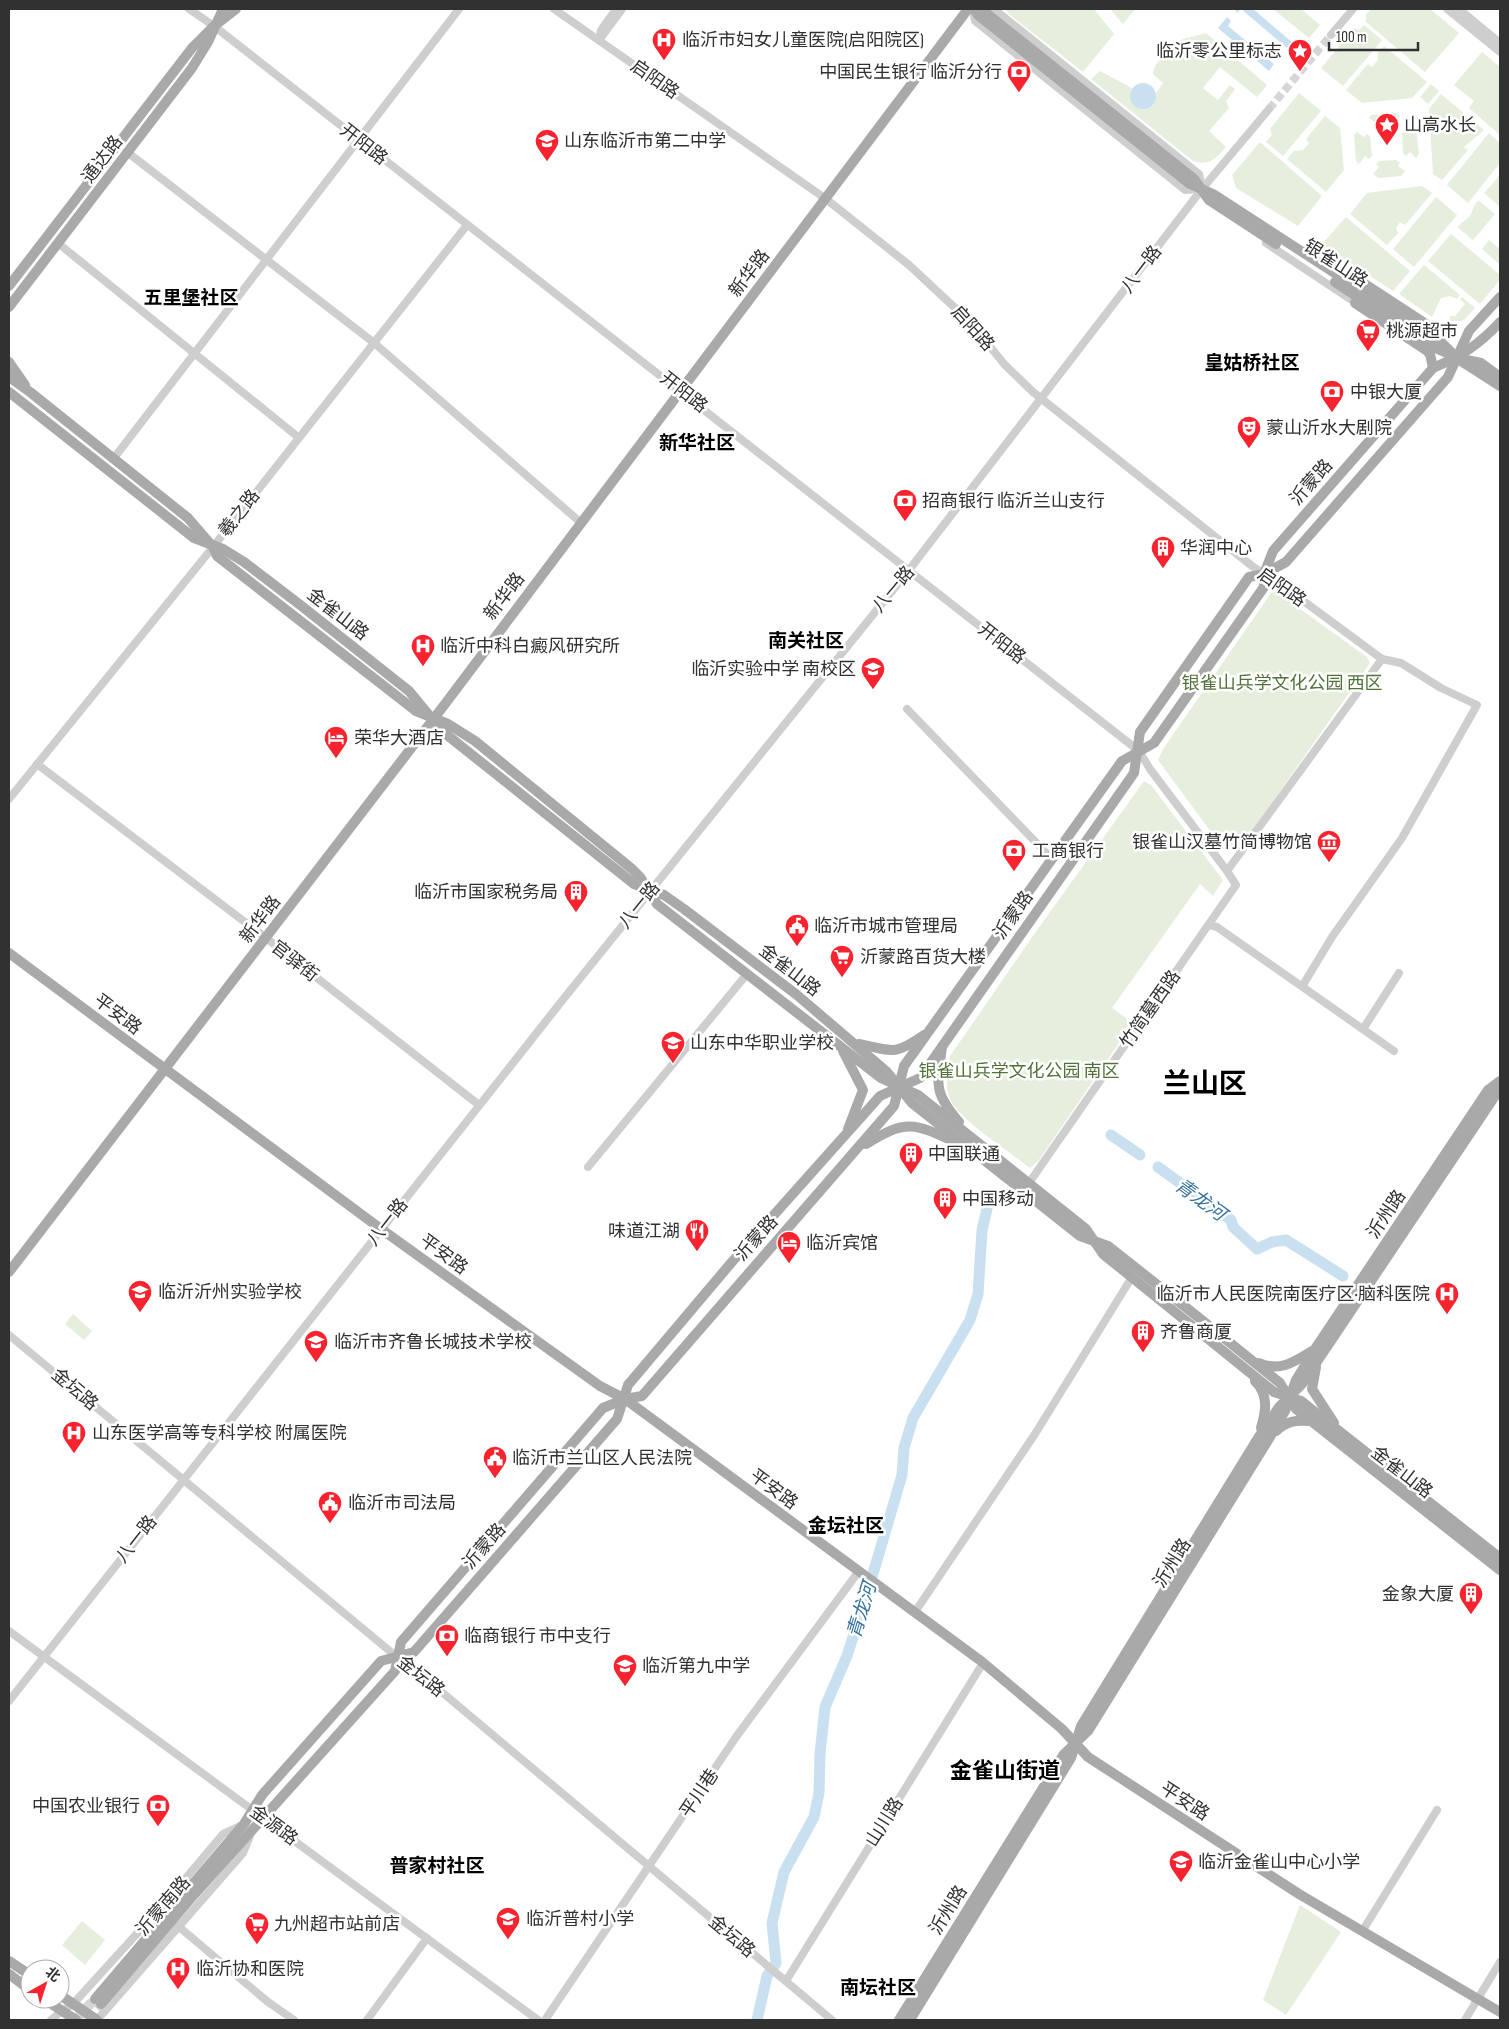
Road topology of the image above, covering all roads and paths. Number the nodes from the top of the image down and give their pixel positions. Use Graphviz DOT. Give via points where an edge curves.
graph roads {
  1 [pos="189,9"];
  2 [pos="224,9"];
  3 [pos="236,9"];
  4 [pos="460,9"];
  5 [pos="554,9"];
  6 [pos="616,9"];
  7 [pos="622,9"];
  8 [pos="968,9"];
  9 [pos="974,9"];
  10 [pos="981,9"];
  11 [pos="994,9"];
  12 [pos="1353,9"];
  13 [pos="1447,9"];
  14 [pos="1459,9"];
  15 [pos="214,26"];
  16 [pos="1331,35"];
  17 [pos="599,40"];
  18 [pos="1500,43"];
  19 [pos="1500,52"];
  20 [pos="1269,108"];
  21 [pos="359,140"];
  22 [pos="127,152"];
  23 [pos="1202,189"];
  24 [pos="826,199"];
  25 [pos="467,225"];
  26 [pos="58,244"];
  27 [pos="267,260"];
  28 [pos="1327,269"];
  29 [pos="1357,279"];
  30 [pos="9,286"];
  31 [pos="1348,294"];
  32 [pos="1500,297"];
  33 [pos="11,305"];
  34 [pos="9,316"];
  35 [pos="1500,322"];
  36 [pos="373,342"];
  37 [pos="195,353"];
  38 [pos="1457,358"];
  39 [pos="9,362"];
  40 [pos="1433,368"];
  41 [pos="1500,376"];
  42 [pos="9,377"];
  43 [pos="1500,386"];
  44 [pos="681,390"];
  45 [pos="9,392"];
  46 [pos="30,392"];
  47 [pos="9,398"];
  48 [pos="1041,399"];
  49 [pos="26,405"];
  50 [pos="298,437"];
  51 [pos="114,458"];
  52 [pos="580,522"];
  53 [pos="212,546"];
  54 [pos="909,570"];
  55 [pos="1264,574"];
  56 [pos="1382,659"];
  57 [pos="907,709"];
  58 [pos="434,719"];
  59 [pos="1139,750"];
  60 [pos="37,764"];
  61 [pos="9,799"];
  62 [pos="1052,859"];
  63 [pos="1227,871"];
  64 [pos="1236,885"];
  65 [pos="650,891"];
  66 [pos="1209,925"];
  67 [pos="266,938"];
  68 [pos="9,953"];
  69 [pos="1399,973"];
  70 [pos="747,974"];
  71 [pos="1303,986"];
  72 [pos="1363,1029"];
  73 [pos="930,1030"];
  74 [pos="856,1043"];
  75 [pos="942,1044"];
  76 [pos="842,1048"];
  77 [pos="1394,1051"];
  78 [pos="166,1070"];
  79 [pos="1500,1082"];
  80 [pos="900,1087"];
  81 [pos="479,1105"];
  82 [pos="845,1135"];
  83 [pos="973,1145"];
  84 [pos="856,1150"];
  85 [pos="588,1167"];
  86 [pos="1029,1183"];
  87 [pos="381,1229"];
  88 [pos="1095,1243"];
  89 [pos="9,1272"];
  90 [pos="1132,1277"];
  91 [pos="9,1335"];
  92 [pos="1315,1349"];
  93 [pos="1249,1359"];
  94 [pos="1236,1360"];
  95 [pos="1316,1362"];
  96 [pos="1289,1396"];
  97 [pos="625,1399"];
  98 [pos="1310,1421"];
  99 [pos="1339,1430"];
  100 [pos="1270,1437"];
  101 [pos="1258,1438"];
  102 [pos="183,1479"];
  103 [pos="1500,1558"];
  104 [pos="1500,1570"];
  105 [pos="862,1573"];
  106 [pos="915,1612"];
  107 [pos="9,1631"];
  108 [pos="43,1657"];
  109 [pos="397,1657"];
  110 [pos="982,1663"];
  111 [pos="9,1701"];
  112 [pos="1076,1744"];
  113 [pos="252,1810"];
  114 [pos="1436,1810"];
  115 [pos="263,1818"];
  116 [pos="248,1827"];
  117 [pos="650,1866"];
  118 [pos="178,1926"];
  119 [pos="1363,1930"];
  120 [pos="427,1938"];
  121 [pos="9,1961"];
  122 [pos="1500,1962"];
  123 [pos="20,1968"];
  124 [pos="9,1974"];
  125 [pos="786,1981"];
  126 [pos="20,1982"];
  127 [pos="1478,1999"];
  128 [pos="70,2002"];
  129 [pos="98,2002"];
  130 [pos="73,2004"];
  131 [pos="1500,2012"];
  132 [pos="67,2016"];
  133 [pos="51,2020"];
  134 [pos="97,2020"];
  135 [pos="294,2020"];
  136 [pos="367,2020"];
  137 [pos="538,2020"];
  138 [pos="545,2020"];
  139 [pos="832,2020"];
  140 [pos="899,2020"];
  141 [pos="910,2020"];
  142 [pos="1465,2020"];
  1 -- 15 [label="street, 开阳路"];
  2 -- 15 [label="main road, 通达路"];
  3 -- 15 [label="main road, 通达路"];
  4 -- 21 [label="street"];
  5 -- 17 [label="street, 启阳路"];
  6 -- 17 [label="street" via="601,30"];
  7 -- 17 [label="street"];
  8 -- 24 [label="main road, 新华路"];
  9 -- 23 [label="main road, 银雀山路" via="1190,184"];
  10 -- 23 [label="main road, 银雀山路" via="1194,179"];
  11 -- 23 [label="street" via="1199,174"];
  12 -- 16 [label="street"];
  13 -- 19 [label="street"];
  14 -- 18 [label="street"];
  15 -- 21 [label="street, 开阳路"];
  15 -- 22 [label="main road, 通达路" via="192,68"];
  15 -- 30 [label="main road, 通达路" via="192,48"];
  17 -- 24 [label="street, 启阳路"];
  20 -- 23 [label="street, 八一路"];
  21 -- 25 [label="street, 开阳路"];
  21 -- 27 [label="street"];
  22 -- 26 [label="main road, 通达路"];
  22 -- 27 [label="street"];
  23 -- 28 [label="main road, 银雀山路"];
  23 -- 29 [label="street" via="1216,190 1338,271"];
  23 -- 31 [label="main road, 银雀山路" via="1209,200"];
  23 -- 48 [label="street, 八一路"];
  24 -- 44 [label="main road, 新华路"];
  24 -- 48 [label="street, 启阳路" via="916,272 969,321 1010,370"];
  25 -- 36 [label="street, 羲之路"];
  25 -- 44 [label="street, 开阳路"];
  26 -- 33 [label="main road, 通达路"];
  26 -- 37 [label="street"];
  27 -- 36 [label="street"];
  27 -- 37 [label="street"];
  28 -- 29 [label="main road"];
  28 -- 38 [label="main road, 银雀山路" via="1440,342"];
  29 -- 38 [label="main road" via="1445,337"];
  31 -- 38 [label="main road, 银雀山路" via="1435,348"];
  31 -- 40 [label="main road" via="1426,350"];
  32 -- 38 [label="main road, 沂蒙路" via="1469,331"];
  33 -- 34 [label="main road"];
  35 -- 38 [label="main road, 沂蒙路" via="1483,341"];
  36 -- 50 [label="street, 羲之路"];
  36 -- 52 [label="street"];
  37 -- 50 [label="street"];
  37 -- 51 [label="street"];
  38 -- 40 [label="main road, 沂蒙路"];
  38 -- 41 [label="main road, 银雀山路" via="1481,363"];
  38 -- 43 [label="main road, 银雀山路"];
  38 -- 55 [label="main road, 沂蒙路" via="1448,377 1286,562"];
  39 -- 46 [label="main road"];
  40 -- 55 [label="main road, 沂蒙路" via="1273,551"];
  42 -- 46 [label="main road, 金雀山路"];
  44 -- 52 [label="main road, 新华路"];
  44 -- 54 [label="street, 开阳路"];
  45 -- 49 [label="main road, 金雀山路"];
  46 -- 51 [label="main road, 金雀山路"];
  47 -- 49 [label="main road"];
  48 -- 54 [label="street, 八一路"];
  48 -- 55 [label="street, 启阳路"];
  49 -- 53 [label="main road, 金雀山路" via="194,538"];
  50 -- 53 [label="street, 羲之路"];
  51 -- 53 [label="main road, 金雀山路" via="188,518"];
  52 -- 58 [label="main road, 新华路"];
  53 -- 58 [label="main road, 金雀山路" via="244,562 299,604 409,691"];
  53 -- 60 [label="street, 羲之路"];
  54 -- 59 [label="street, 开阳路"];
  54 -- 65 [label="street, 八一路"];
  55 -- 56 [label="street, 启阳路"];
  55 -- 59 [label="main road, 沂蒙路" via="1264,587 1209,666 1154,743"];
  55 -- 59 [label="main road, 沂蒙路" via="1250,577 1194,655 1140,732"];
  56 -- 63 [label="street"];
  56 -- 71 [label="street, 启阳路" via="1401,663 1440,688 1477,705 1402,838 1332,937"];
  57 -- 62 [label="street"];
  58 -- 65 [label="main road, 金雀山路" via="442,731 542,812 634,884"];
  58 -- 67 [label="main road, 新华路"];
  59 -- 62 [label="main road, 沂蒙路" via="1122,761"];
  59 -- 63 [label="street, 开阳路"];
  59 -- 75 [label="main road, 沂蒙路" via="1134,773"];
  60 -- 61 [label="street, 羲之路"];
  60 -- 67 [label="street, 官驿街"];
  62 -- 73 [label="main road, 沂蒙路"];
  63 -- 64 [label="street, 开阳路"];
  64 -- 66 [label="street, 竹简墓西路"];
  65 -- 70 [label="main road, 金雀山路" via="657,904"];
  65 -- 74 [label="main road, 金雀山路" via="664,895 684,908"];
  65 -- 81 [label="street, 八一路"];
  66 -- 71 [label="street" via="1217,927"];
  66 -- 86 [label="street, 竹简墓西路"];
  67 -- 78 [label="main road, 新华路"];
  67 -- 81 [label="street, 官驿街"];
  68 -- 78 [label="main road, 平安路"];
  69 -- 72 [label="street"];
  70 -- 76 [label="main road, 金雀山路"];
  70 -- 85 [label="street"];
  71 -- 72 [label="street"];
  72 -- 77 [label="street"];
  73 -- 74 [label="main road" via="894,1052"];
  73 -- 80 [label="main road, 沂蒙路" via="904,1066"];
  74 -- 80 [label="main road, 金雀山路"];
  75 -- 80 [label="main road, 沂蒙路" via="920,1078"];
  75 -- 83 [label="main road" via="937,1083 943,1103"];
  76 -- 80 [label="main road, 金雀山路" via="880,1078"];
  76 -- 82 [label="main road" via="863,1090"];
  78 -- 87 [label="main road, 平安路"];
  78 -- 89 [label="main road, 新华路"];
  79 -- 92 [label="main road, 沂州路" via="1488,1090"];
  79 -- 95 [label="main road, 沂州路" via="1496,1096"];
  80 -- 82 [label="main road, 沂蒙路" via="880,1096"];
  80 -- 83 [label="main road, 金雀山路" via="918,1095"];
  80 -- 84 [label="main road, 沂蒙路" via="894,1106"];
  81 -- 87 [label="street, 八一路"];
  82 -- 97 [label="main road, 沂蒙路" via="628,1385"];
  83 -- 84 [label="main road" via="920,1126 890,1129"];
  83 -- 86 [label="main road, 金雀山路"];
  83 -- 88 [label="main road, 金雀山路" via="1080,1236"];
  84 -- 97 [label="main road, 沂蒙路" via="642,1396"];
  86 -- 88 [label="main road, 金雀山路" via="1086,1229"];
  87 -- 97 [label="main road, 平安路" via="600,1386"];
  87 -- 102 [label="street, 八一路"];
  88 -- 90 [label="main road, 金雀山路" via="1102,1254"];
  88 -- 93 [label="main road, 金雀山路" via="1108,1246"];
  90 -- 94 [label="main road, 金雀山路"];
  90 -- 106 [label="street" via="1035,1434"];
  91 -- 102 [label="street, 金坛路"];
  92 -- 93 [label="main road" via="1286,1367 1269,1367"];
  92 -- 96 [label="main road, 沂州路"];
  93 -- 96 [label="main road, 金雀山路" via="1280,1383"];
  94 -- 96 [label="main road, 金雀山路" via="1274,1392"];
  94 -- 101 [label="main road" via="1259,1385 1266,1399"];
  95 -- 96 [label="main road, 沂州路" via="1302,1384"];
  95 -- 99 [label="main road" via="1312,1389"];
  96 -- 98 [label="main road, 金雀山路" via="1296,1409"];
  96 -- 99 [label="main road, 金雀山路" via="1301,1401"];
  96 -- 100 [label="main road, 沂州路" via="1285,1411"];
  96 -- 101 [label="main road, 沂州路"];
  97 -- 105 [label="main road, 平安路"];
  97 -- 109 [label="main road, 沂蒙路" via="617,1419 414,1652"];
  97 -- 109 [label="main road, 沂蒙路" via="603,1408 401,1642"];
  98 -- 100 [label="main road" via="1293,1420"];
  98 -- 104 [label="main road, 金雀山路"];
  99 -- 103 [label="main road, 金雀山路"];
  100 -- 112 [label="main road, 沂州路" via="1088,1731"];
  101 -- 112 [label="main road, 沂州路" via="1081,1726"];
  102 -- 108 [label="street, 八一路"];
  102 -- 109 [label="street, 金坛路"];
  105 -- 106 [label="main road, 平安路"];
  105 -- 117 [label="street, 平川巷" via="742,1729"];
  106 -- 110 [label="main road, 平安路"];
  107 -- 108 [label="street, 金源路"];
  108 -- 111 [label="street, 八一路"];
  108 -- 113 [label="street, 金源路"];
  109 -- 113 [label="main road, 沂蒙路" via="381,1660"];
  109 -- 115 [label="main road, 沂蒙路" via="395,1671"];
  109 -- 117 [label="street, 金坛路"];
  110 -- 112 [label="main road, 平安路"];
  110 -- 125 [label="street, 山川路"];
  112 -- 119 [label="main road, 平安路" via="1106,1769 1299,1894"];
  112 -- 140 [label="main road, 沂州路" via="1064,1754"];
  112 -- 141 [label="main road, 沂州路" via="1072,1758"];
  113 -- 115 [label="street, 金源路"];
  113 -- 116 [label="main road, 沂蒙路"];
  114 -- 119 [label="street"];
  115 -- 116 [label="main road, 沂蒙路"];
  115 -- 120 [label="street, 金源路"];
  116 -- 118 [label="street" via="243,1853"];
  116 -- 129 [label="main road, 沂蒙南路"];
  116 -- 130 [label="street" via="223,1834"];
  117 -- 125 [label="street, 金坛路"];
  117 -- 138 [label="street, 平川巷"];
  118 -- 134 [label="street"];
  118 -- 135 [label="street"];
  119 -- 127 [label="main road, 平安路"];
  120 -- 136 [label="street"];
  120 -- 137 [label="street, 金源路"];
  121 -- 123 [label="main road"];
  122 -- 127 [label="street"];
  124 -- 126 [label="main road"];
  125 -- 139 [label="street, 金坛路"];
  127 -- 131 [label="main road, 平安路"];
  127 -- 142 [label="street"];
  128 -- 130 [label="main road"];
  130 -- 132 [label="main road"];
  130 -- 134 [label="main road"];
  132 -- 133 [label="street"];
}
